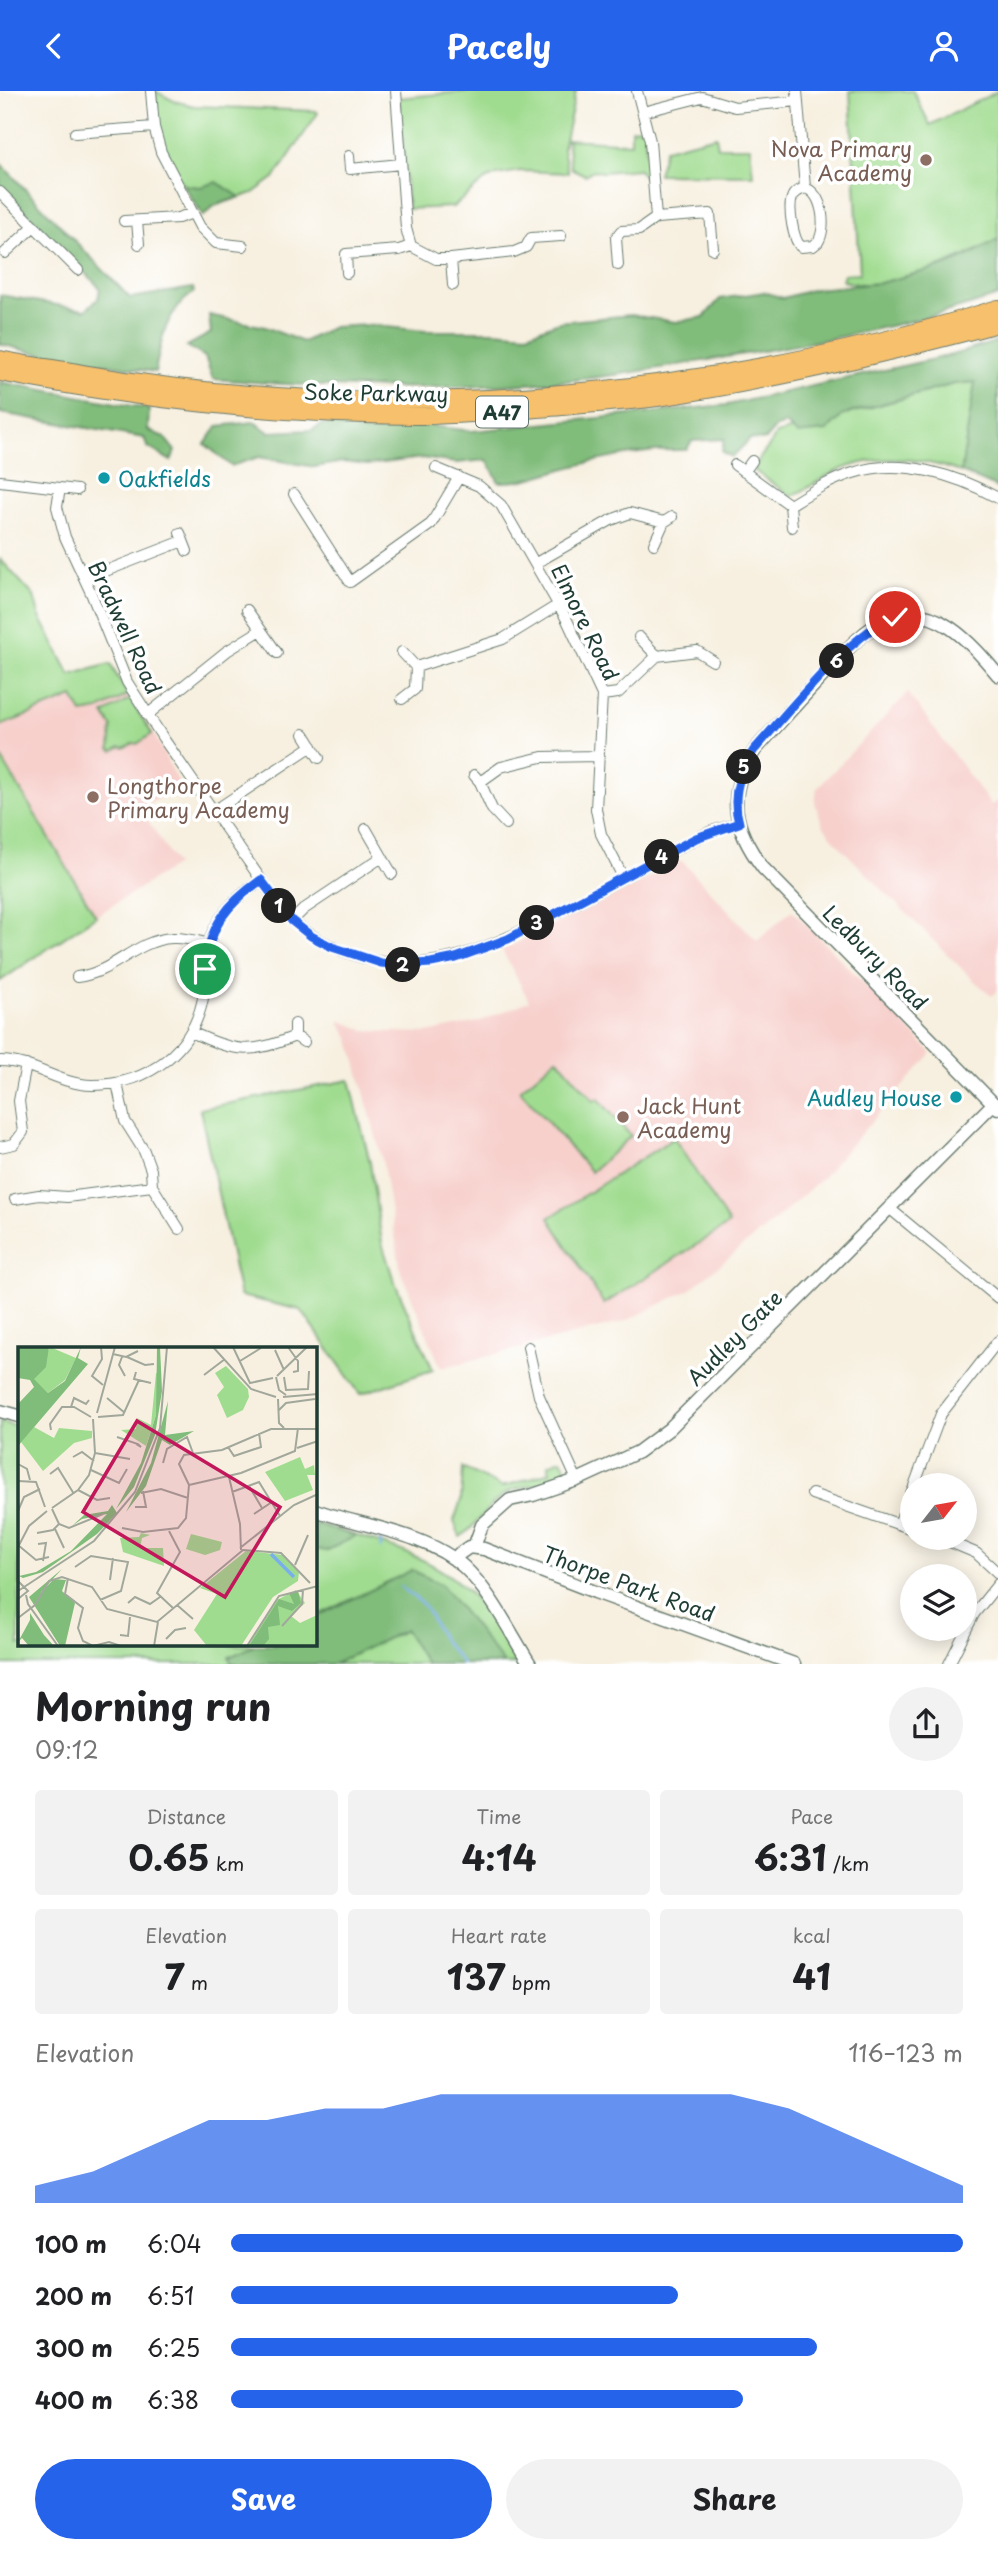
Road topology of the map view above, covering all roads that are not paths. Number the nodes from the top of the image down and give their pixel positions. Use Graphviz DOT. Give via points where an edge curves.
graph roads {
  1 [pos="150,91"];
  2 [pos="396,91"];
  3 [pos="637,91"];
  4 [pos="797,96"];
  5 [pos="643,112"];
  6 [pos="154,127"];
  7 [pos="75,133"];
  8 [pos="349,156"];
  9 [pos="401,163"];
  10 [pos="805,188"];
  11 [pos="0,192"];
  12 [pos="193,213"];
  13 [pos="656,218"];
  14 [pos="124,221"];
  15 [pos="137,221"];
  16 [pos="34,226"];
  17 [pos="561,236"];
  18 [pos="139,244"];
  19 [pos="243,246"];
  20 [pos="411,246"];
  21 [pos="713,250"];
  22 [pos="5,253"];
  23 [pos="451,259"];
  24 [pos="618,265"];
  25 [pos="78,270"];
  26 [pos="347,273"];
  27 [pos="453,285"];
  28 [pos="998,308"];
  29 [pos="998,324"];
  30 [pos="0,359"];
  31 [pos="0,373"];
  32 [pos="752,461"];
  33 [pos="735,465"];
  34 [pos="436,468"];
  35 [pos="744,472"];
  36 [pos="459,477"];
  37 [pos="0,481"];
  38 [pos="60,488"];
  39 [pos="77,490"];
  40 [pos="294,494"];
  41 [pos="998,498"];
  42 [pos="790,505"];
  43 [pos="793,527"];
  44 [pos="183,542"];
  45 [pos="654,544"];
  46 [pos="536,563"];
  47 [pos="85,579"];
  48 [pos="558,605"];
  49 [pos="247,610"];
  50 [pos="261,630"];
  51 [pos="639,637"];
  52 [pos="402,652"];
  53 [pos="277,653"];
  54 [pos="657,656"];
  55 [pos="713,661"];
  56 [pos="416,667"];
  57 [pos="998,675"];
  58 [pos="601,695"];
  59 [pos="402,699"];
  60 [pos="147,715"];
  61 [pos="304,734"];
  62 [pos="312,746"];
  63 [pos="598,756"];
  64 [pos="319,758"];
  65 [pos="214,811"];
  66 [pos="739,823"];
  67 [pos="506,824"];
  68 [pos="366,829"];
  69 [pos="382,857"];
  70 [pos="392,874"];
  71 [pos="623,877"];
  72 [pos="261,880"];
  73 [pos="292,921"];
  74 [pos="209,944"];
  75 [pos="77,977"];
  76 [pos="295,1024"];
  77 [pos="191,1032"];
  78 [pos="0,1061"];
  79 [pos="26,1065"];
  80 [pos="117,1083"];
  81 [pos="996,1106"];
  82 [pos="0,1147"];
  83 [pos="152,1186"];
  84 [pos="15,1199"];
  85 [pos="889,1208"];
  86 [pos="178,1229"];
  87 [pos="998,1298"];
  88 [pos="998,1341"];
  89 [pos="528,1347"];
  90 [pos="0,1411"];
  91 [pos="18,1416"];
  92 [pos="919,1473"];
  93 [pos="577,1480"];
  94 [pos="812,1494"];
  95 [pos="317,1511"];
  96 [pos="899,1524"];
  97 [pos="474,1547"];
  98 [pos="971,1551"];
  99 [pos="455,1560"];
  100 [pos="998,1573"];
  101 [pos="998,1584"];
  102 [pos="530,1664"];
  103 [pos="794,1664"];
  104 [pos="949,1664"];
  1 -- 6 [label="street"];
  2 -- 9 [label="street"];
  3 -- 5 [label="street"];
  4 -- 5 [label="street" via="735,107 702,97"];
  4 -- 10 [label="street"];
  5 -- 13 [label="street"];
  6 -- 7 [label="street"];
  6 -- 12 [label="street" via="161,152"];
  8 -- 9 [label="street" via="350,169"];
  9 -- 20 [label="street"];
  10 -- 10 [label="street" via="819,199 822,232 818,242 801,247 794,238 791,202 795,193"];
  11 -- 16 [label="street"];
  12 -- 15 [label="street"];
  12 -- 19 [label="street" via="216,243"];
  13 -- 21 [label="street" via="710,214"];
  13 -- 24 [label="street" via="639,230 621,231 616,238"];
  14 -- 15 [label="street"];
  15 -- 18 [label="street"];
  16 -- 22 [label="street"];
  16 -- 25 [label="street"];
  17 -- 23 [label="street" via="531,239 514,253"];
  20 -- 23 [label="street" via="436,258"];
  20 -- 26 [label="street" via="346,254"];
  23 -- 27 [label="street"];
  28 -- 30 [label="highway, Soke Parkway / A47" via="875,342 767,364 656,382 486,398 284,397 129,381"];
  29 -- 31 [label="highway, Soke Parkway / A47" via="848,363 743,383 655,398 495,413 417,416 282,411 126,396"];
  32 -- 35 [label="street"];
  33 -- 35 [label="street"];
  34 -- 36 [label="street, Elmore Road"];
  35 -- 42 [label="street"];
  36 -- 40 [label="street" via="431,524 350,582"];
  36 -- 46 [label="street, Elmore Road" via="479,486 501,505"];
  37 -- 38 [label="street"];
  38 -- 39 [label="street"];
  38 -- 47 [label="street, Bradwell Road" via="60,524"];
  41 -- 42 [label="street" via="951,477 890,467 856,472 824,484"];
  42 -- 43 [label="street"];
  44 -- 47 [label="street"];
  45 -- 46 [label="street" via="668,519 630,513"];
  46 -- 48 [label="street, Elmore Road"];
  47 -- 60 [label="street, Bradwell Road" via="123,673"];
  48 -- 56 [label="street" via="503,639"];
  48 -- 58 [label="street, Elmore Road"];
  49 -- 50 [label="street"];
  50 -- 53 [label="street"];
  50 -- 60 [label="street"];
  51 -- 54 [label="street"];
  52 -- 56 [label="street"];
  54 -- 55 [label="street" via="697,651"];
  54 -- 58 [label="street" via="618,693"];
  56 -- 59 [label="street" via="415,689"];
  57 -- 66 [label="street" via="972,645 943,623 915,615 887,619 848,649 754,750 737,784"];
  58 -- 63 [label="street, Elmore Road"];
  60 -- 65 [label="street, Bradwell Road"];
  61 -- 62 [label="street"];
  62 -- 64 [label="street"];
  62 -- 65 [label="street"];
  63 -- 67 [label="street" via="542,757 501,767 477,779 492,809"];
  63 -- 71 [label="street, Elmore Road" via="596,809 601,834"];
  65 -- 72 [label="street, Bradwell Road"];
  66 -- 71 [label="street, Bradwell Road" via="704,834"];
  66 -- 81 [label="street, Ledbury Road" via="754,856 774,881"];
  68 -- 69 [label="street"];
  69 -- 70 [label="street"];
  69 -- 73 [label="street"];
  71 -- 73 [label="street, Bradwell Road" via="508,939 431,963 401,965 360,958 311,936"];
  72 -- 73 [label="street, Bradwell Road"];
  72 -- 74 [label="street" via="231,904"];
  74 -- 75 [label="street" via="162,939 92,976"];
  74 -- 77 [label="street" via="200,1011"];
  76 -- 77 [label="street" via="299,1039 253,1050"];
  77 -- 80 [label="street" via="158,1067"];
  78 -- 79 [label="street"];
  79 -- 80 [label="street" via="90,1085"];
  79 -- 82 [label="street" via="19,1101 23,1132 14,1145"];
  80 -- 83 [label="street" via="125,1121 144,1151"];
  81 -- 85 [label="street, Audley Gate"];
  83 -- 84 [label="street"];
  83 -- 86 [label="street"];
  85 -- 87 [label="street"];
  85 -- 93 [label="street, Audley Gate" via="669,1429 638,1452"];
  88 -- 92 [label="street" via="942,1414"];
  89 -- 93 [label="street" via="539,1396"];
  90 -- 91 [label="street"];
  93 -- 97 [label="street, Audley Gate" via="510,1500 482,1525"];
  94 -- 96 [label="street"];
  95 -- 99 [label="street" via="429,1545"];
  97 -- 99 [label="street" via="464,1549"];
  97 -- 103 [label="street, Thorpe Park Road"];
  98 -- 100 [label="street"];
  99 -- 102 [label="street" via="471,1575"];
  101 -- 104 [label="street" via="974,1614"];
}
